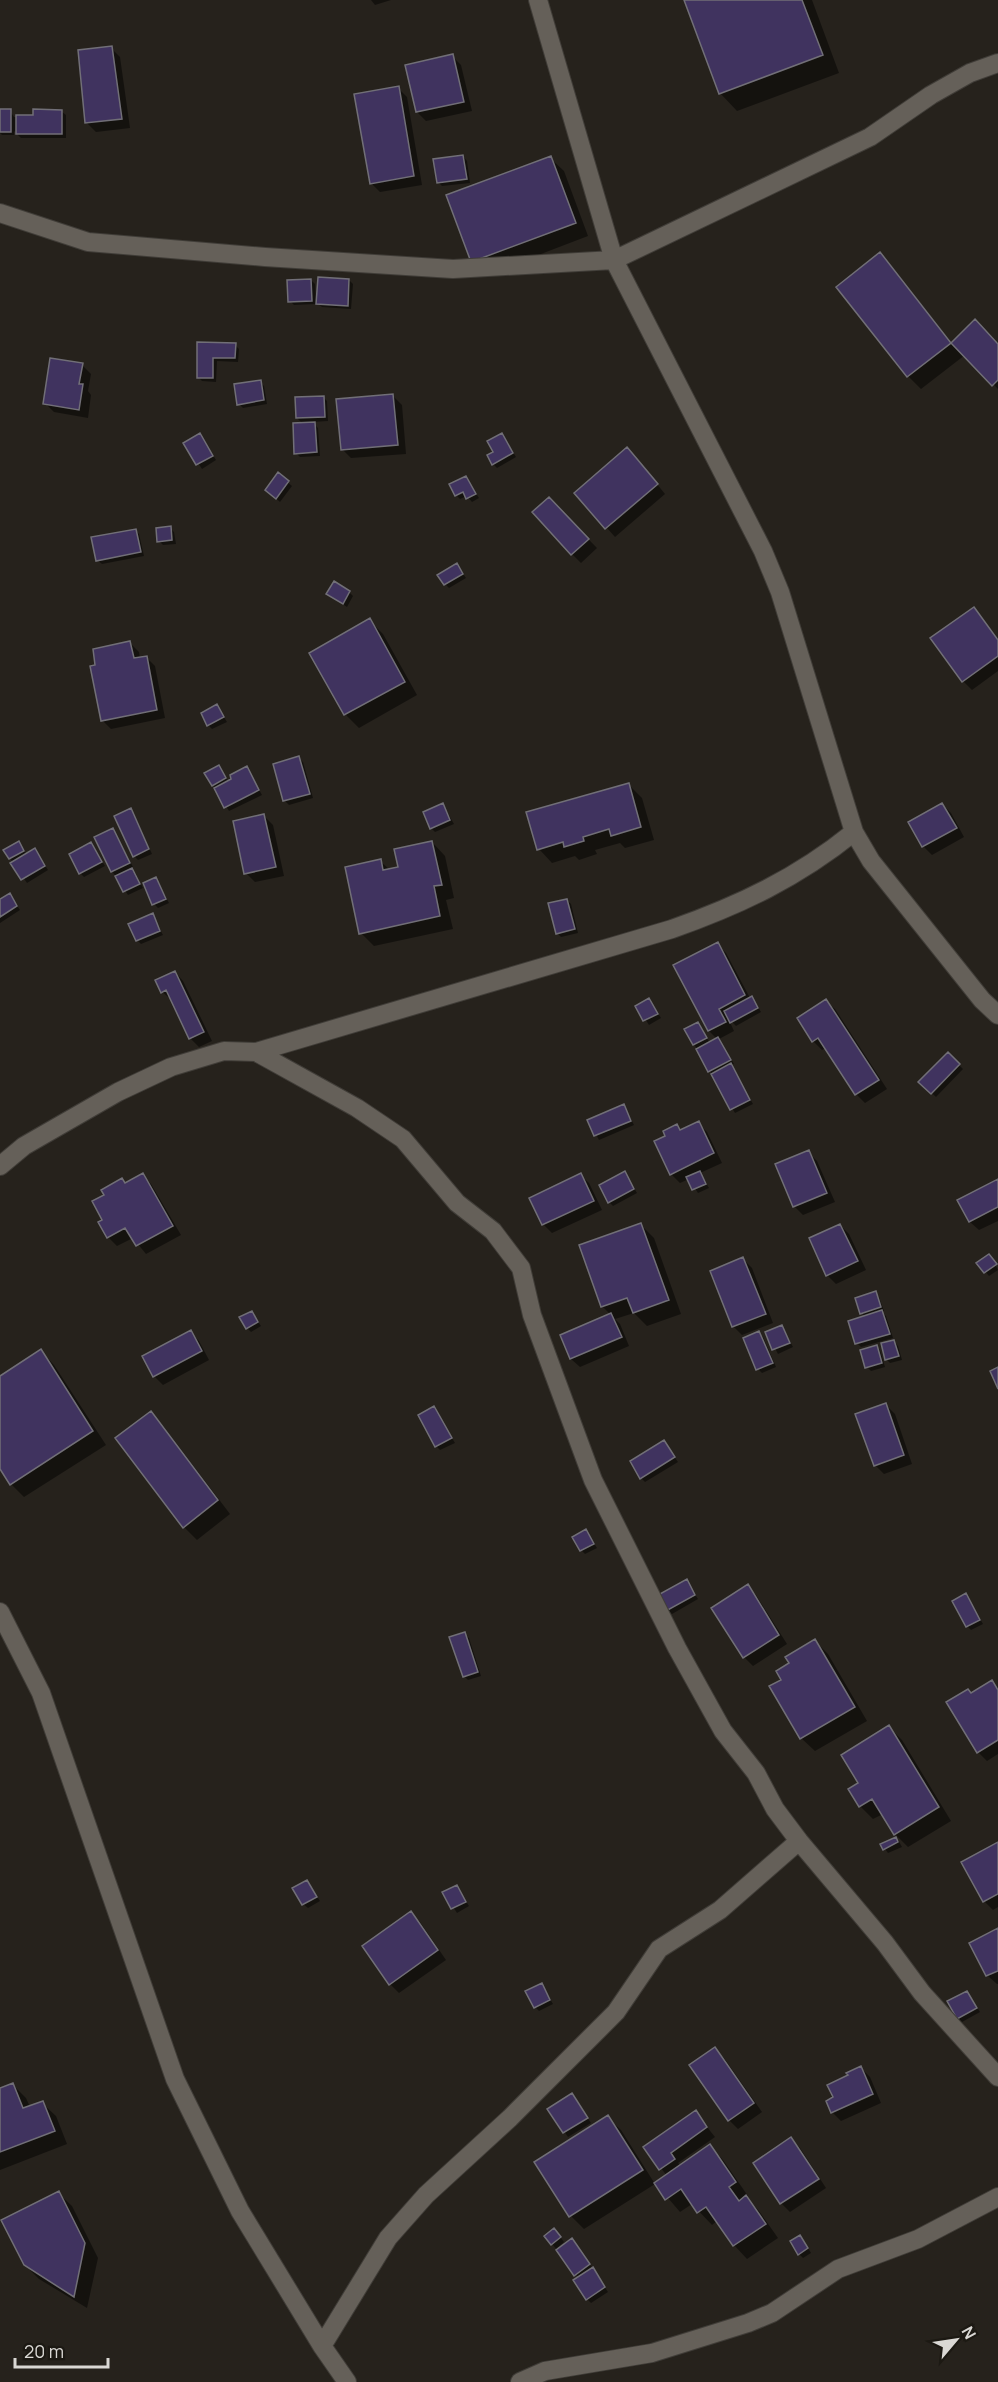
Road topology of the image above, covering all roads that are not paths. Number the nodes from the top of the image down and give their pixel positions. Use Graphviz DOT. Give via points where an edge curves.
graph roads {
  1 [pos="538,0"];
  2 [pos="998,63"];
  3 [pos="0,213"];
  4 [pos="614,260"];
  5 [pos="854,832"];
  6 [pos="998,1015"];
  7 [pos="256,1052"];
  8 [pos="0,1166"];
  9 [pos="0,1612"];
  10 [pos="799,1841"];
  11 [pos="998,2077"];
  12 [pos="998,2197"];
  13 [pos="322,2346"];
  14 [pos="347,2382"];
  15 [pos="520,2382"];
  1 -- 4 [label="street"];
  2 -- 4 [label="street" via="970,73 931,95 870,136"];
  3 -- 4 [label="street" via="88,242 265,257 453,269"];
  4 -- 5 [label="street" via="763,551 780,592"];
  5 -- 6 [label="street" via="871,861"];
  5 -- 7 [label="street" via="795,875 721,912"];
  7 -- 8 [label="street" via="224,1051 171,1067 118,1092 24,1146"];
  7 -- 10 [label="street" via="404,1139 457,1203 493,1231 521,1268 532,1315 593,1480 723,1731 756,1773 775,1809"];
  9 -- 13 [label="street" via="41,1693 175,2079 240,2211"];
  10 -- 11 [label="street" via="922,1993"];
  10 -- 13 [label="street" via="720,1910 659,1949 616,2012 426,2195 388,2238"];
  12 -- 15 [label="street" via="918,2239 838,2269 772,2313 748,2323 652,2352 545,2371"];
  13 -- 14 [label="street"];
}
